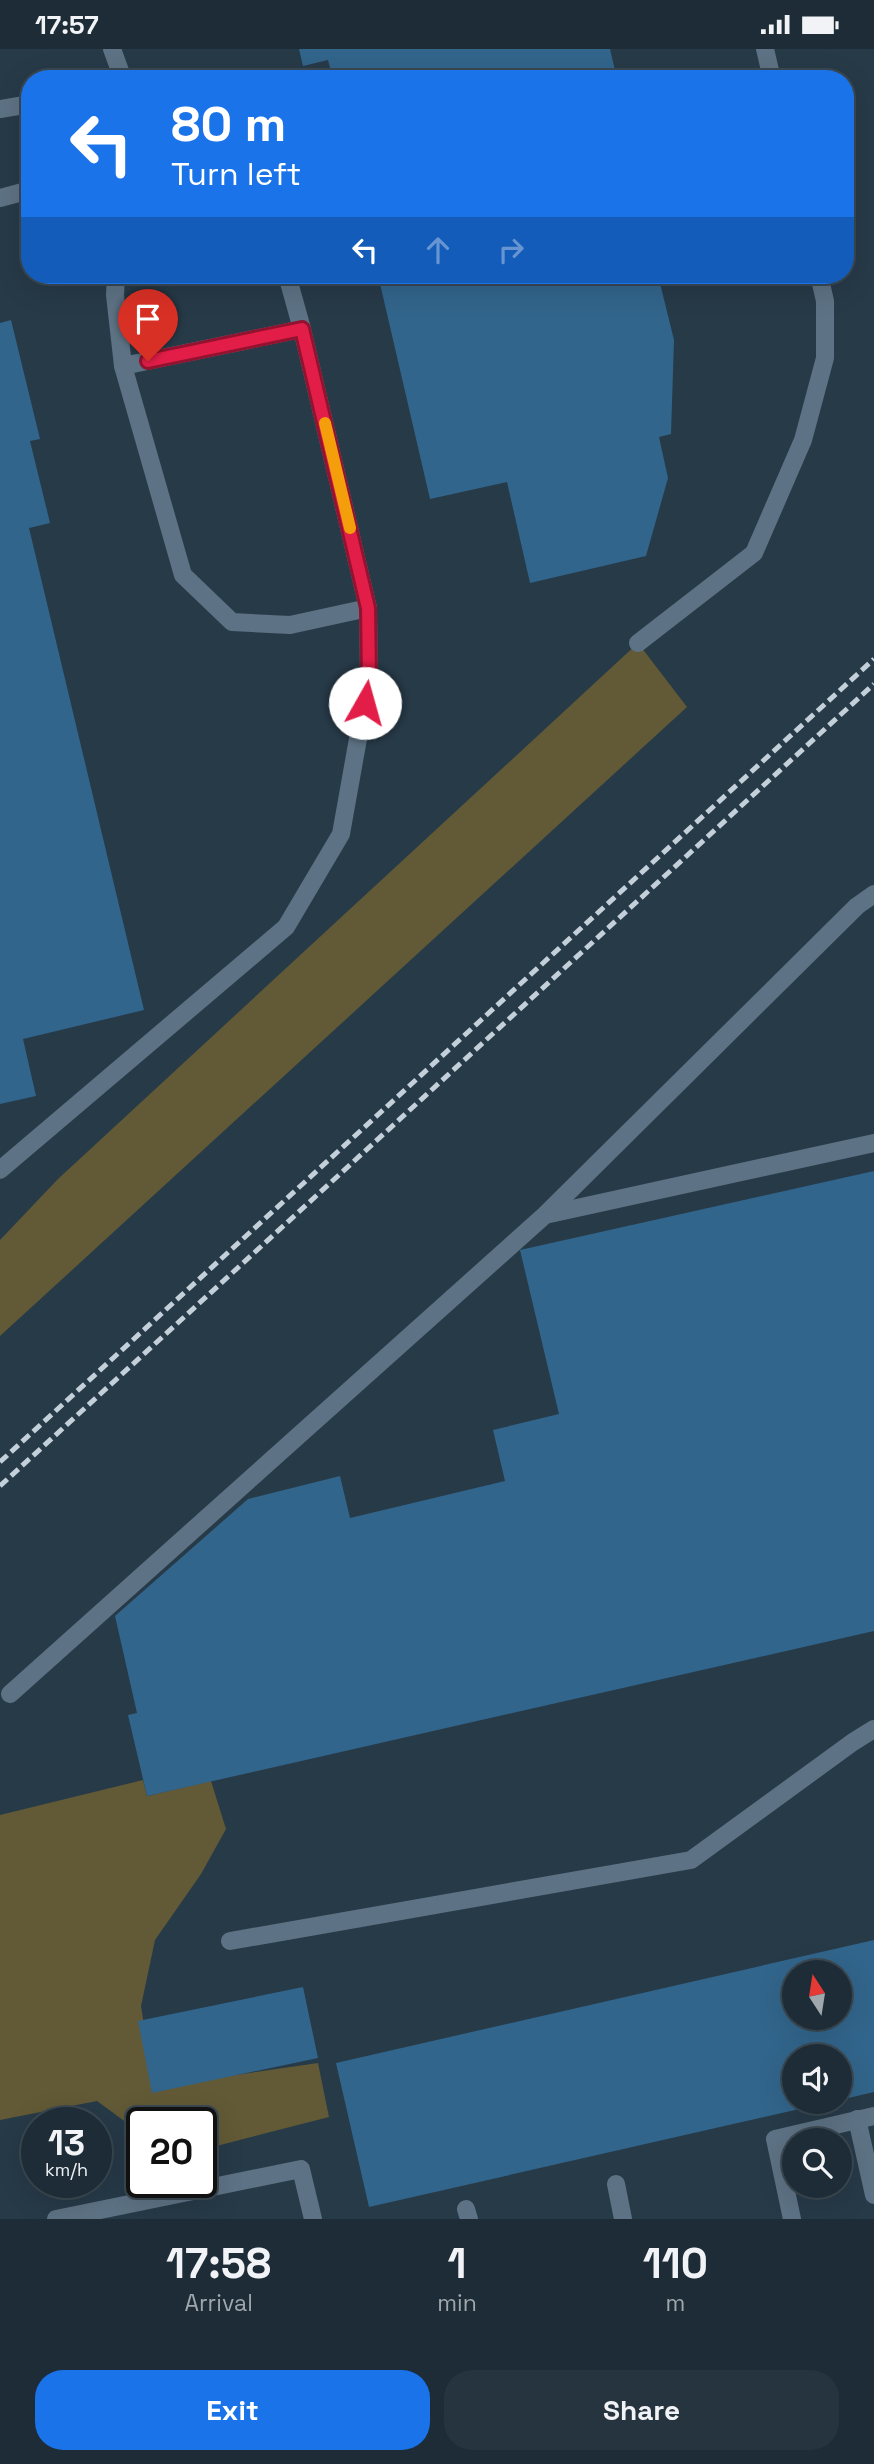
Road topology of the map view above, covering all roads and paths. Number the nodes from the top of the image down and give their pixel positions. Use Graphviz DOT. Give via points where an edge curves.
graph roads {
  1 [pos="112,49"];
  2 [pos="765,49"];
  3 [pos="120,70"];
  4 [pos="770,70"];
  5 [pos="21,106"];
  6 [pos="0,109"];
  7 [pos="21,192"];
  8 [pos="0,198"];
  9 [pos="116,284"];
  10 [pos="290,284"];
  11 [pos="821,284"];
  12 [pos="302,329"];
  13 [pos="123,366"];
  14 [pos="368,608"];
  15 [pos="638,643"];
  16 [pos="874,894"];
  17 [pos="874,1143"];
  18 [pos="0,1170"];
  19 [pos="545,1216"];
  20 [pos="10,1694"];
  21 [pos="874,1729"];
  22 [pos="230,1941"];
  23 [pos="866,2117"];
  24 [pos="616,2184"];
  25 [pos="874,2195"];
  26 [pos="56,2219"];
  27 [pos="313,2219"];
  28 [pos="623,2219"];
  29 [pos="792,2219"];
  1 -- 3 [label="lane"];
  2 -- 4 [label="lane"];
  5 -- 6 [label="lane"];
  7 -- 8 [label="lane"];
  9 -- 13 [label="lane"];
  10 -- 12 [label="lane"];
  11 -- 15 [label="lane" via="825,358 803,440 754,553"];
  12 -- 13 [label="lane"];
  12 -- 14 [label="lane"];
  13 -- 14 [label="lane" via="183,575 232,622 290,625"];
  14 -- 18 [label="lane" via="369,677 341,834 286,927"];
  16 -- 19 [label="lane"];
  17 -- 19 [label="lane"];
  19 -- 20 [label="lane"];
  21 -- 22 [label="lane" via="691,1860"];
  23 -- 25 [label="lane"];
  23 -- 29 [label="lane" via="775,2139"];
  24 -- 28 [label="lane"];
  26 -- 27 [label="lane" via="301,2169"];
}
